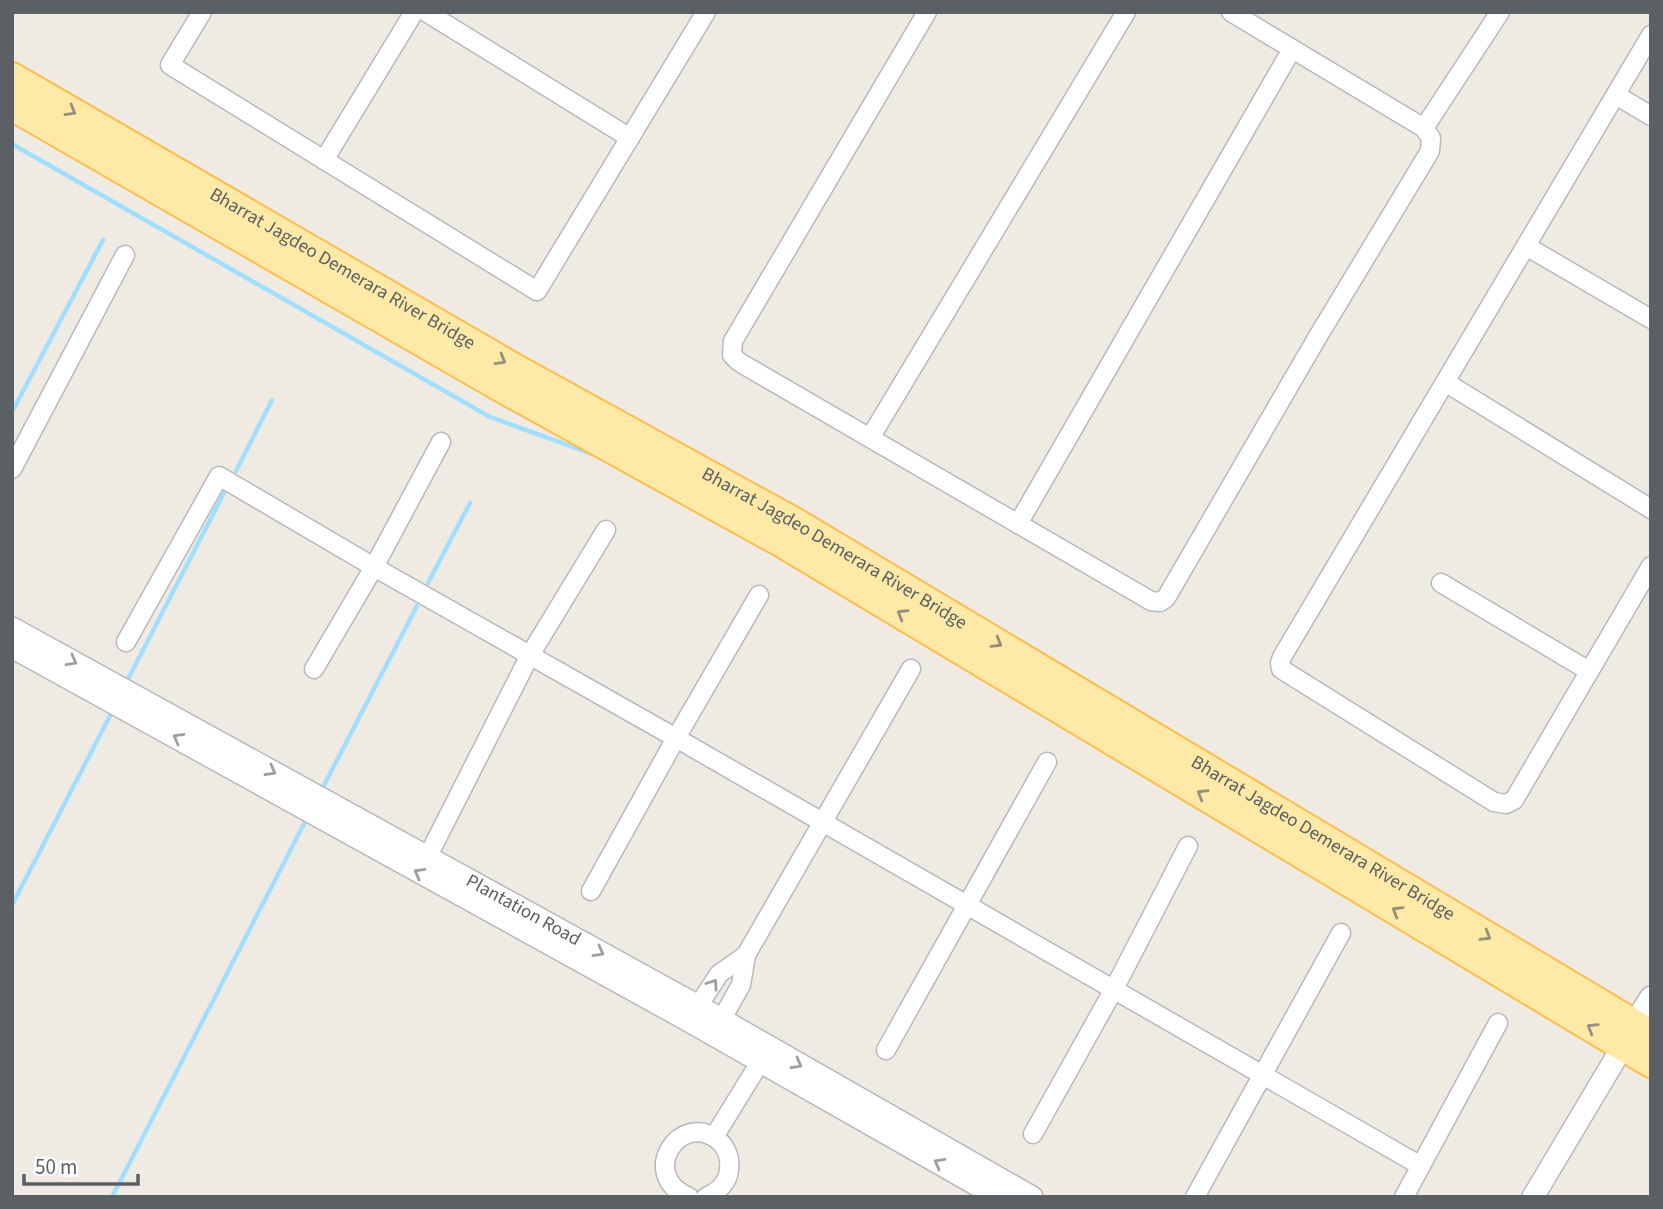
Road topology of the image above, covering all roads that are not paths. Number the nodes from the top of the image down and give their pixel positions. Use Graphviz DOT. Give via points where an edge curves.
graph roads {
  1 [pos="202,12"];
  2 [pos="414,12"];
  3 [pos="426,12"];
  4 [pos="706,12"];
  5 [pos="927,12"];
  6 [pos="1126,12"];
  7 [pos="1231,12"];
  8 [pos="1500,12"];
  9 [pos="1651,35"];
  10 [pos="1292,49"];
  11 [pos="12,77"];
  12 [pos="1616,95"];
  13 [pos="12,106"];
  14 [pos="1651,116"];
  15 [pos="1424,128"];
  16 [pos="630,138"];
  17 [pos="324,160"];
  18 [pos="1526,246"];
  19 [pos="125,255"];
  20 [pos="1651,319"];
  21 [pos="1445,382"];
  22 [pos="870,438"];
  23 [pos="441,442"];
  24 [pos="12,469"];
  25 [pos="1651,509"];
  26 [pos="1018,524"];
  27 [pos="606,530"];
  28 [pos="1651,566"];
  29 [pos="374,567"];
  30 [pos="1441,583"];
  31 [pos="759,595"];
  32 [pos="12,628"];
  33 [pos="126,642"];
  34 [pos="12,647"];
  35 [pos="530,655"];
  36 [pos="314,669"];
  37 [pos="911,669"];
  38 [pos="1589,671"];
  39 [pos="676,738"];
  40 [pos="1047,762"];
  41 [pos="824,823"];
  42 [pos="1188,846"];
  43 [pos="427,858"];
  44 [pos="591,891"];
  45 [pos="967,905"];
  46 [pos="1341,933"];
  47 [pos="746,955"];
  48 [pos="1114,989"];
  49 [pos="1651,997"];
  50 [pos="693,1014"];
  51 [pos="1498,1023"];
  52 [pos="717,1028"];
  53 [pos="1627,1045"];
  54 [pos="886,1050"];
  55 [pos="764,1055"];
  56 [pos="1651,1063"];
  57 [pos="1263,1075"];
  58 [pos="1033,1135"];
  59 [pos="714,1137"];
  60 [pos="1420,1167"];
  61 [pos="683,1196"];
  62 [pos="706,1197"];
  63 [pos="998,1197"];
  64 [pos="1032,1197"];
  65 [pos="1195,1197"];
  66 [pos="1404,1197"];
  67 [pos="1533,1197"];
  1 -- 17 [label="street" via="170,65"];
  2 -- 17 [label="street"];
  3 -- 16 [label="street"];
  4 -- 16 [label="street"];
  5 -- 22 [label="street" via="733,341 732,355 739,362"];
  6 -- 22 [label="street"];
  7 -- 10 [label="street"];
  8 -- 15 [label="street"];
  9 -- 12 [label="street"];
  10 -- 15 [label="street"];
  10 -- 26 [label="street"];
  11 -- 53 [label="main road, Bharrat Jagdeo Demerara River Bridge, one-way" via="516,369 796,523"];
  12 -- 14 [label="street"];
  12 -- 18 [label="street"];
  53 -- 13 [label="main road, Bharrat Jagdeo Demerara River Bridge, one-way" via="742,520 502,388"];
  15 -- 26 [label="street" via="1431,138 1430,150 1166,598 1160,603 1151,601"];
  16 -- 17 [label="street" via="537,291"];
  18 -- 20 [label="street"];
  18 -- 21 [label="street"];
  19 -- 24 [label="street"];
  21 -- 25 [label="street"];
  21 -- 38 [label="street" via="1282,657 1281,669 1494,802 1506,804 1514,800"];
  22 -- 26 [label="street"];
  23 -- 29 [label="street"];
  27 -- 35 [label="street"];
  28 -- 38 [label="street"];
  29 -- 33 [label="street" via="219,476"];
  29 -- 35 [label="street"];
  29 -- 36 [label="street"];
  30 -- 38 [label="street"];
  31 -- 39 [label="street"];
  32 -- 43 [label="street, Plantation Road, one-way"];
  50 -- 34 [label="street, Plantation Road, one-way"];
  35 -- 39 [label="street"];
  35 -- 43 [label="street"];
  37 -- 41 [label="street"];
  39 -- 41 [label="street"];
  39 -- 44 [label="street"];
  40 -- 45 [label="street"];
  41 -- 45 [label="street"];
  41 -- 47 [label="street"];
  42 -- 48 [label="street"];
  43 -- 50 [label="street, Plantation Road, one-way"];
  45 -- 48 [label="street"];
  45 -- 54 [label="street"];
  46 -- 57 [label="street"];
  50 -- 47 [label="street, one-way" via="719,974"];
  47 -- 52 [label="street" via="741,985"];
  48 -- 57 [label="street"];
  48 -- 58 [label="street"];
  49 -- 53 [label="street"];
  50 -- 52 [label="street, Plantation Road"];
  51 -- 60 [label="street"];
  52 -- 55 [label="street, Plantation Road"];
  53 -- 56 [label="main road, Bharrat Jagdeo Demerara River Bridge"];
  53 -- 67 [label="street"];
  55 -- 59 [label="street"];
  63 -- 55 [label="street, Plantation Road, one-way"];
  55 -- 64 [label="street, Plantation Road, one-way"];
  57 -- 60 [label="street"];
  57 -- 65 [label="street"];
  59 -- 61 [label="street" via="689,1134 669,1149 665,1174"];
  59 -- 62 [label="street" via="729,1157 729,1174 720,1189"];
  60 -- 66 [label="street"];
}
